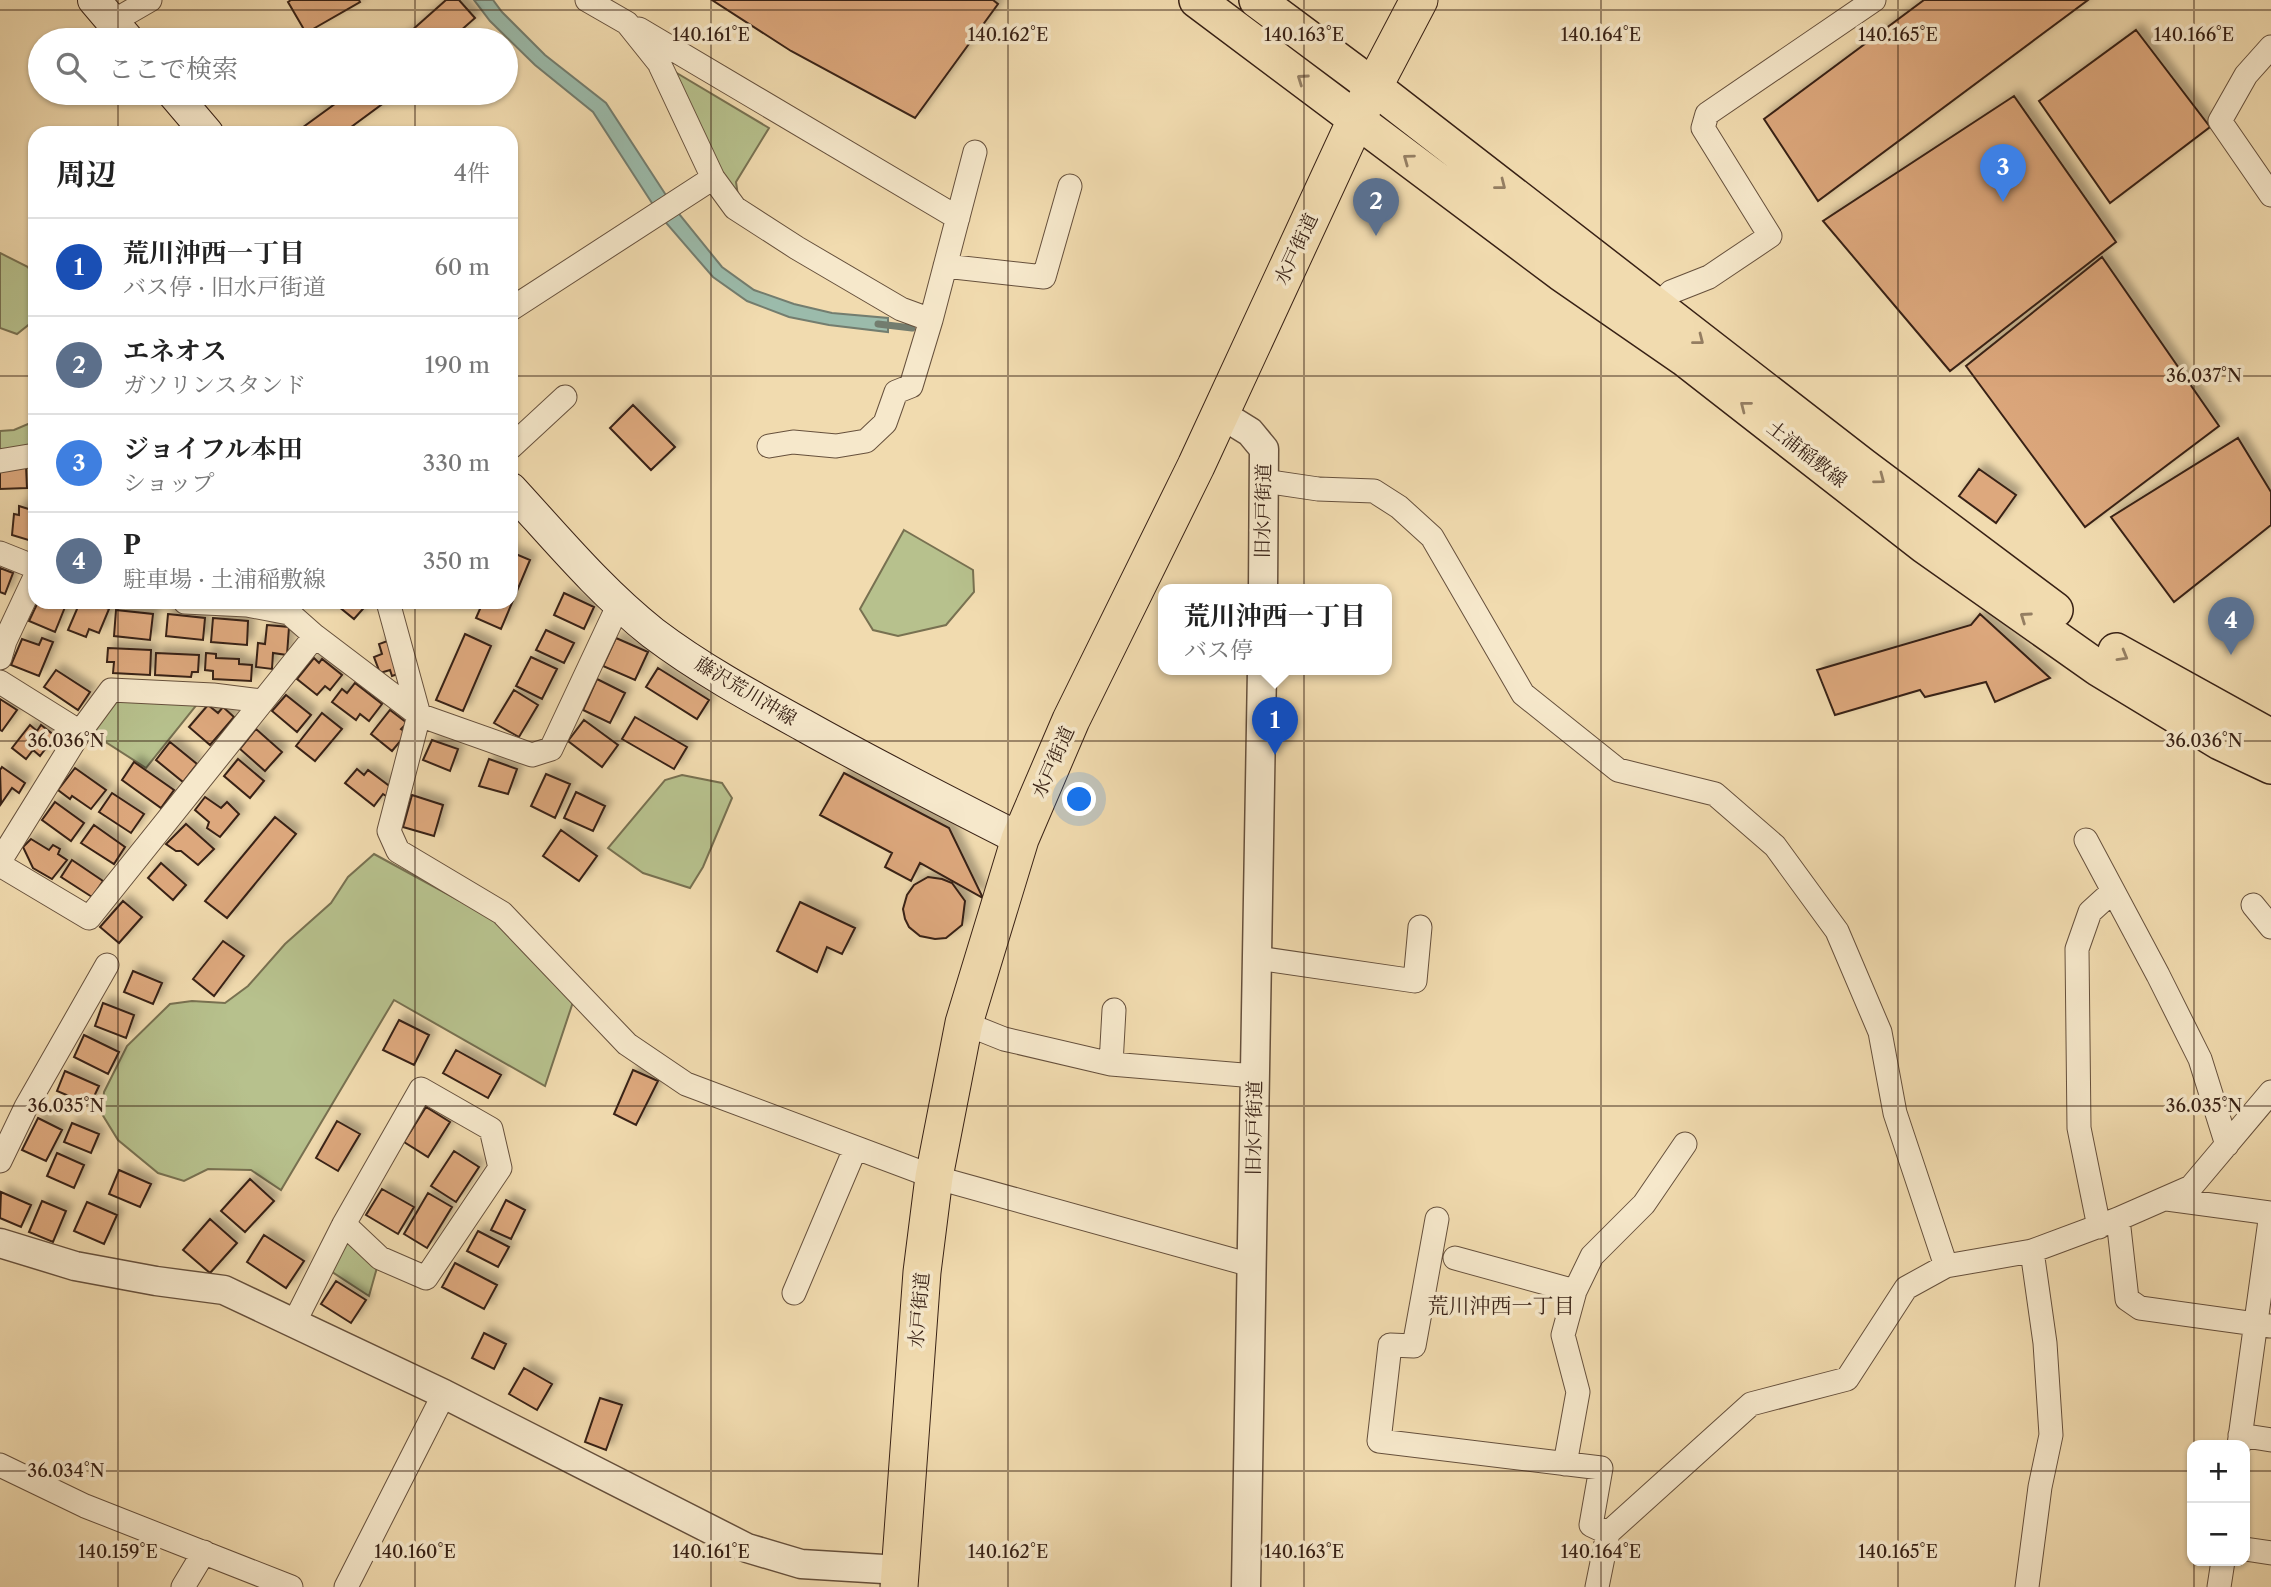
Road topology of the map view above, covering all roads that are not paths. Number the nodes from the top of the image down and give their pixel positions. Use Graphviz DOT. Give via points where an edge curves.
graph roads {
  1 [pos="150,0"];
  2 [pos="587,0"];
  3 [pos="1197,0"];
  4 [pos="1257,0"];
  5 [pos="1419,0"];
  6 [pos="1874,0"];
  7 [pos="111,21"];
  8 [pos="627,23"];
  9 [pos="2271,47"];
  10 [pos="1374,87"];
  11 [pos="183,105"];
  12 [pos="1356,120"];
  13 [pos="201,126"];
  14 [pos="975,152"];
  15 [pos="713,178"];
  16 [pos="1070,186"];
  17 [pos="2271,195"];
  18 [pos="958,218"];
  19 [pos="945,266"];
  20 [pos="518,304"];
  21 [pos="1656,307"];
  22 [pos="931,320"];
  23 [pos="565,397"];
  24 [pos="1221,414"];
  25 [pos="518,441"];
  26 [pos="769,446"];
  27 [pos="28,456"];
  28 [pos="0,461"];
  29 [pos="1264,481"];
  30 [pos="518,497"];
  31 [pos="0,553"];
  32 [pos="28,564"];
  33 [pos="1263,584"];
  34 [pos="28,592"];
  35 [pos="619,604"];
  36 [pos="268,609"];
  37 [pos="390,609"];
  38 [pos="315,636"];
  39 [pos="0,658"];
  40 [pos="1262,675"];
  41 [pos="0,682"];
  42 [pos="262,701"];
  43 [pos="419,715"];
  44 [pos="80,732"];
  45 [pos="2271,737"];
  46 [pos="2271,766"];
  47 [pos="1020,839"];
  48 [pos="2086,840"];
  49 [pos="0,863"];
  50 [pos="2113,891"];
  51 [pos="2253,905"];
  52 [pos="1420,927"];
  53 [pos="2271,927"];
  54 [pos="1258,958"];
  55 [pos="107,965"];
  56 [pos="1114,1010"];
  57 [pos="964,1023"];
  58 [pos="1111,1064"];
  59 [pos="1255,1076"];
  60 [pos="2271,1092"];
  61 [pos="1685,1144"];
  62 [pos="2227,1144"];
  63 [pos="856,1149"];
  64 [pos="0,1161"];
  65 [pos="934,1177"];
  66 [pos="2166,1199"];
  67 [pos="1437,1219"];
  68 [pos="2108,1223"];
  69 [pos="344,1224"];
  70 [pos="0,1243"];
  71 [pos="2032,1251"];
  72 [pos="1455,1258"];
  73 [pos="1251,1265"];
  74 [pos="1946,1266"];
  75 [pos="1575,1291"];
  76 [pos="794,1293"];
  77 [pos="294,1323"];
  78 [pos="2263,1325"];
  79 [pos="444,1394"];
  80 [pos="2239,1440"];
  81 [pos="2250,1440"];
  82 [pos="2271,1440"];
  83 [pos="1565,1464"];
  84 [pos="0,1465"];
  85 [pos="1608,1533"];
  86 [pos="2250,1550"];
  87 [pos="204,1552"];
  88 [pos="2271,1553"];
  89 [pos="2222,1566"];
  90 [pos="899,1579"];
  91 [pos="183,1587"];
  92 [pos="292,1587"];
  93 [pos="346,1587"];
  94 [pos="1246,1587"];
  95 [pos="1597,1587"];
  96 [pos="2027,1587"];
  97 [pos="2219,1587"];
  1 -- 7 [label="street"];
  2 -- 8 [label="street"];
  12 -- 3 [label="main road, 土浦稲敷線, one-way"];
  4 -- 10 [label="main road, 土浦稲敷線"];
  5 -- 10 [label="highway, 水戸街道"];
  6 -- 21 [label="street" via="1707,114 1703,128 1770,236 1709,277 1671,292"];
  8 -- 15 [label="street" via="659,63"];
  8 -- 18 [label="street"];
  9 -- 17 [label="street" via="2246,75 2220,121"];
  10 -- 12 [label="highway, 水戸街道"];
  10 -- 21 [label="main road, 土浦稲敷線, one-way"];
  11 -- 13 [label="main road"];
  12 -- 24 [label="highway, 水戸街道"];
  46 -- 12 [label="main road, 土浦稲敷線, one-way" via="2220,742 2098,668 1925,547 1684,358"];
  14 -- 18 [label="street"];
  15 -- 20 [label="street"];
  15 -- 22 [label="street" via="735,208 901,309"];
  16 -- 19 [label="street" via="1044,277"];
  18 -- 19 [label="street"];
  19 -- 22 [label="street"];
  21 -- 45 [label="main road, 土浦稲敷線, one-way" via="2090,636"];
  22 -- 26 [label="street" via="911,386 896,392 885,423 866,441"];
  23 -- 25 [label="street"];
  24 -- 29 [label="street, 旧水戸街道" via="1250,432 1264,449"];
  24 -- 47 [label="highway, 水戸街道" via="1077,708"];
  27 -- 28 [label="street"];
  29 -- 33 [label="street, 旧水戸街道"];
  29 -- 74 [label="street" via="1374,491 1399,507 1432,537 1523,694 1618,769 1715,794 1774,846 1837,930 1880,1032 1895,1113"];
  30 -- 35 [label="main road, 藤沢荒川沖線"];
  31 -- 32 [label="street"];
  34 -- 39 [label="street"];
  35 -- 43 [label="street" via="551,749 532,755"];
  35 -- 47 [label="main road, 藤沢荒川沖線" via="694,661 766,705"];
  36 -- 38 [label="street" via="289,613"];
  37 -- 43 [label="street"];
  38 -- 42 [label="street"];
  38 -- 43 [label="street"];
  40 -- 54 [label="street, 旧水戸街道"];
  41 -- 44 [label="street"];
  42 -- 44 [label="street" via="111,690"];
  42 -- 49 [label="street" via="89,918"];
  43 -- 63 [label="street" via="389,831 398,850 502,913 626,1044 686,1084"];
  44 -- 49 [label="street"];
  47 -- 57 [label="highway, 水戸街道"];
  48 -- 50 [label="street"];
  50 -- 62 [label="street" via="2200,1059"];
  50 -- 68 [label="street" via="2090,912 2077,949 2079,1128"];
  51 -- 53 [label="street"];
  52 -- 54 [label="street" via="1415,981"];
  54 -- 59 [label="street, 旧水戸街道"];
  55 -- 64 [label="street"];
  56 -- 58 [label="street"];
  57 -- 58 [label="street" via="1004,1039"];
  57 -- 65 [label="highway, 水戸街道"];
  58 -- 59 [label="street"];
  59 -- 73 [label="street, 旧水戸街道"];
  60 -- 62 [label="street"];
  61 -- 75 [label="street" via="1644,1204 1592,1256"];
  62 -- 66 [label="street" via="2191,1187"];
  63 -- 65 [label="street"];
  63 -- 76 [label="street"];
  65 -- 73 [label="street"];
  65 -- 90 [label="highway, 水戸街道" via="922,1272"];
  66 -- 68 [label="street"];
  66 -- 78 [label="street" via="2271,1213"];
  67 -- 83 [label="street" via="1414,1346 1390,1345 1379,1441"];
  68 -- 71 [label="street"];
  68 -- 78 [label="street" via="2127,1299 2140,1308"];
  69 -- 69 [label="street" via="421,1089 491,1129 500,1168 426,1278 380,1258"];
  69 -- 77 [label="street"];
  70 -- 77 [label="street" via="75,1266 223,1290"];
  71 -- 74 [label="street"];
  71 -- 96 [label="street" via="2051,1435"];
  72 -- 75 [label="street"];
  73 -- 94 [label="street, 旧水戸街道"];
  74 -- 85 [label="street" via="1906,1288 1847,1379 1751,1404"];
  75 -- 83 [label="street" via="1563,1335 1578,1392"];
  77 -- 79 [label="street"];
  78 -- 80 [label="street"];
  79 -- 90 [label="street" via="747,1548 801,1564"];
  79 -- 93 [label="street"];
  81 -- 82 [label="street"];
  83 -- 85 [label="street" via="1601,1468 1591,1525"];
  84 -- 87 [label="street" via="85,1506"];
  85 -- 95 [label="street"];
  86 -- 88 [label="street"];
  87 -- 91 [label="street"];
  87 -- 92 [label="street"];
  89 -- 97 [label="street"];
}
